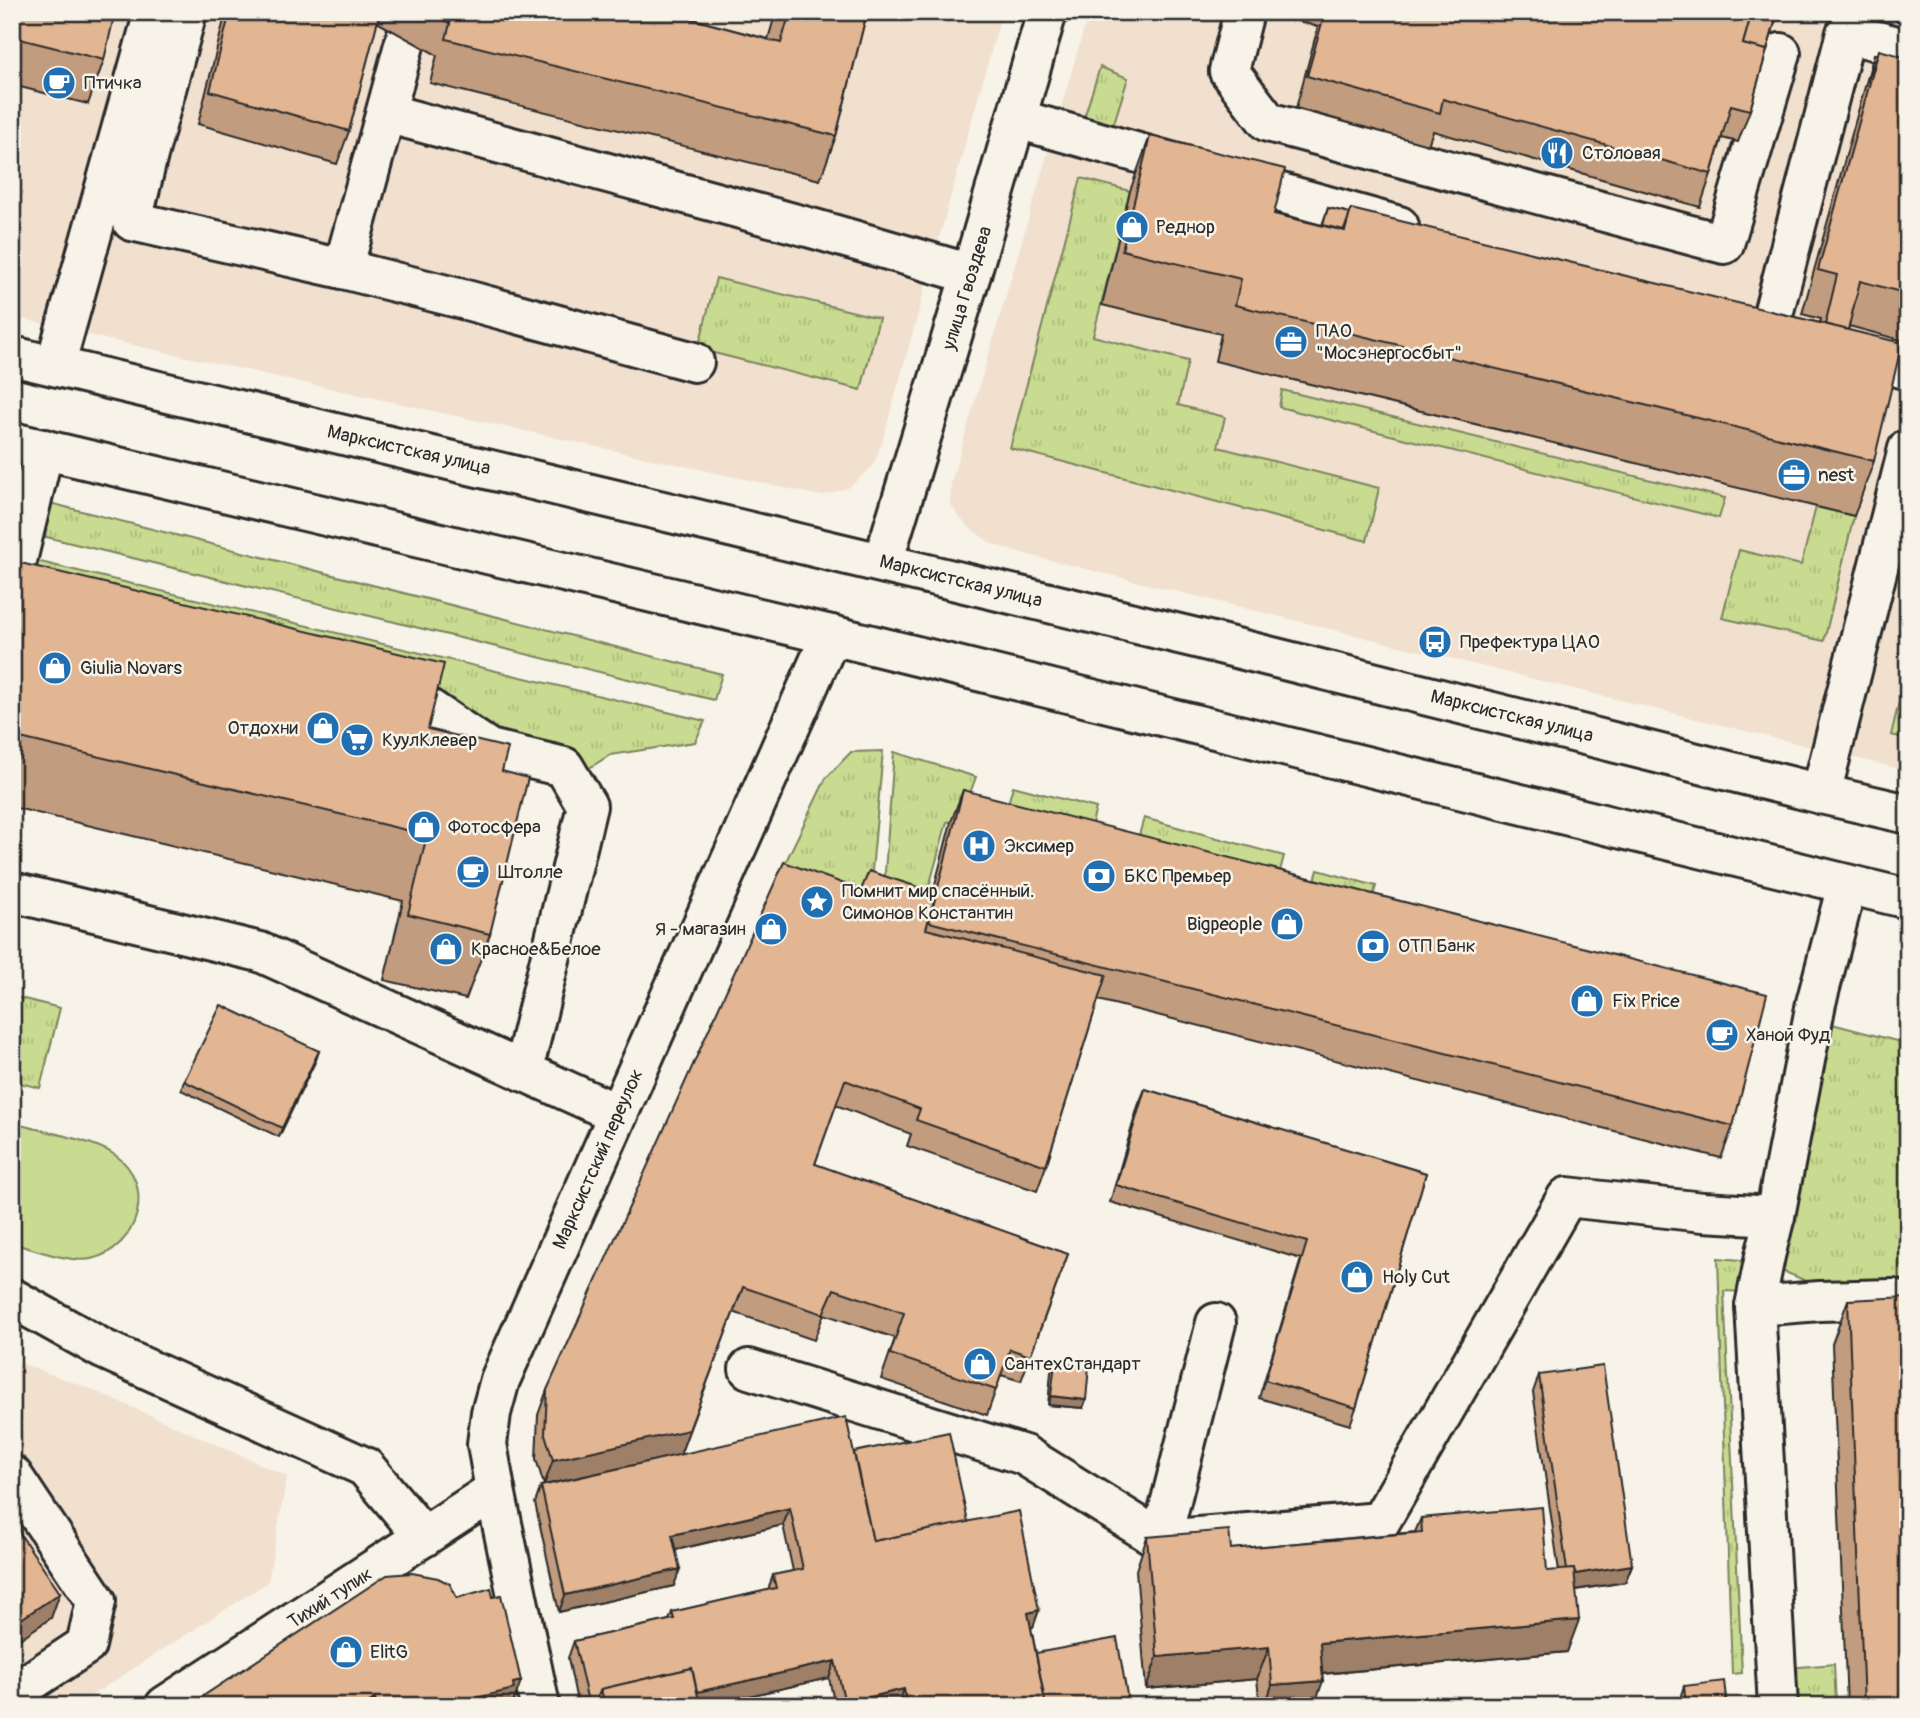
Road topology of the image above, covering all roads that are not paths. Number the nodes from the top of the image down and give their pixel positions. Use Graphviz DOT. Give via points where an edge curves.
graph roads {
  1 [pos="154,12"];
  2 [pos="187,12"];
  3 [pos="413,12"];
  4 [pos="1047,12"];
  5 [pos="1244,12"];
  6 [pos="1908,50"];
  7 [pos="1781,53"];
  8 [pos="386,113"];
  9 [pos="1017,119"];
  10 [pos="1433,236"];
  11 [pos="343,270"];
  12 [pos="971,275"];
  13 [pos="12,356"];
  14 [pos="694,362"];
  15 [pos="55,366"];
  16 [pos="1908,370"];
  17 [pos="28,445"];
  18 [pos="1908,449"];
  19 [pos="883,562"];
  20 [pos="17,600"];
  21 [pos="831,635"];
  22 [pos="348,688"];
  23 [pos="1821,794"];
  24 [pos="1908,814"];
  25 [pos="1847,885"];
  26 [pos="12,892"];
  27 [pos="1908,900"];
  28 [pos="523,1071"];
  29 [pos="618,1114"];
  30 [pos="1776,1216"];
  31 [pos="12,1298"];
  32 [pos="1755,1306"];
  33 [pos="1908,1314"];
  34 [pos="1216,1323"];
  35 [pos="749,1369"];
  36 [pos="12,1475"];
  37 [pos="495,1490"];
  38 [pos="424,1537"];
  39 [pos="1161,1540"];
  40 [pos="12,1694"];
  41 [pos="165,1706"];
  42 [pos="540,1706"];
  43 [pos="1778,1706"];
  1 -- 15 [label="main road"];
  2 -- 11 [label="main road" via="132,222"];
  3 -- 8 [label="main road"];
  4 -- 9 [label="main road, улица Гвоздева"];
  5 -- 7 [label="main road" via="1229,71 1268,122 1724,244"];
  6 -- 16 [label="main road" via="1846,33 1788,335"];
  8 -- 11 [label="main road"];
  8 -- 12 [label="main road"];
  9 -- 10 [label="main road"];
  9 -- 12 [label="main road, улица Гвоздева"];
  11 -- 14 [label="main road"];
  12 -- 19 [label="main road, улица Гвоздева"];
  13 -- 15 [label="main road, Марксистская улица"];
  15 -- 19 [label="main road, Марксистская улица"];
  17 -- 20 [label="main road"];
  17 -- 21 [label="main road"];
  18 -- 23 [label="main road"];
  19 -- 23 [label="main road, Марксистская улица"];
  21 -- 25 [label="main road"];
  21 -- 29 [label="main road, Марксистский переулок"];
  22 -- 28 [label="main road" via="428,708 489,749 564,767 587,806"];
  23 -- 24 [label="main road, Марксистская улица"];
  25 -- 27 [label="main road"];
  25 -- 30 [label="main road" via="1816,1003"];
  26 -- 28 [label="main road" via="260,952"];
  28 -- 29 [label="main road"];
  29 -- 37 [label="main road, Марксистский переулок" via="500,1380 487,1444"];
  30 -- 32 [label="main road"];
  30 -- 39 [label="main road" via="1567,1197 1380,1521"];
  31 -- 38 [label="main road" via="103,1349 365,1466"];
  32 -- 33 [label="main road" via="1893,1299"];
  32 -- 43 [label="main road"];
  34 -- 39 [label="main road"];
  35 -- 39 [label="main road" via="1024,1455"];
  36 -- 40 [label="main road" via="96,1601 86,1644"];
  37 -- 38 [label="main road, Тихий тупик"];
  37 -- 42 [label="main road, Марксистский переулок"];
  38 -- 41 [label="main road, Тихий тупик"];
}
